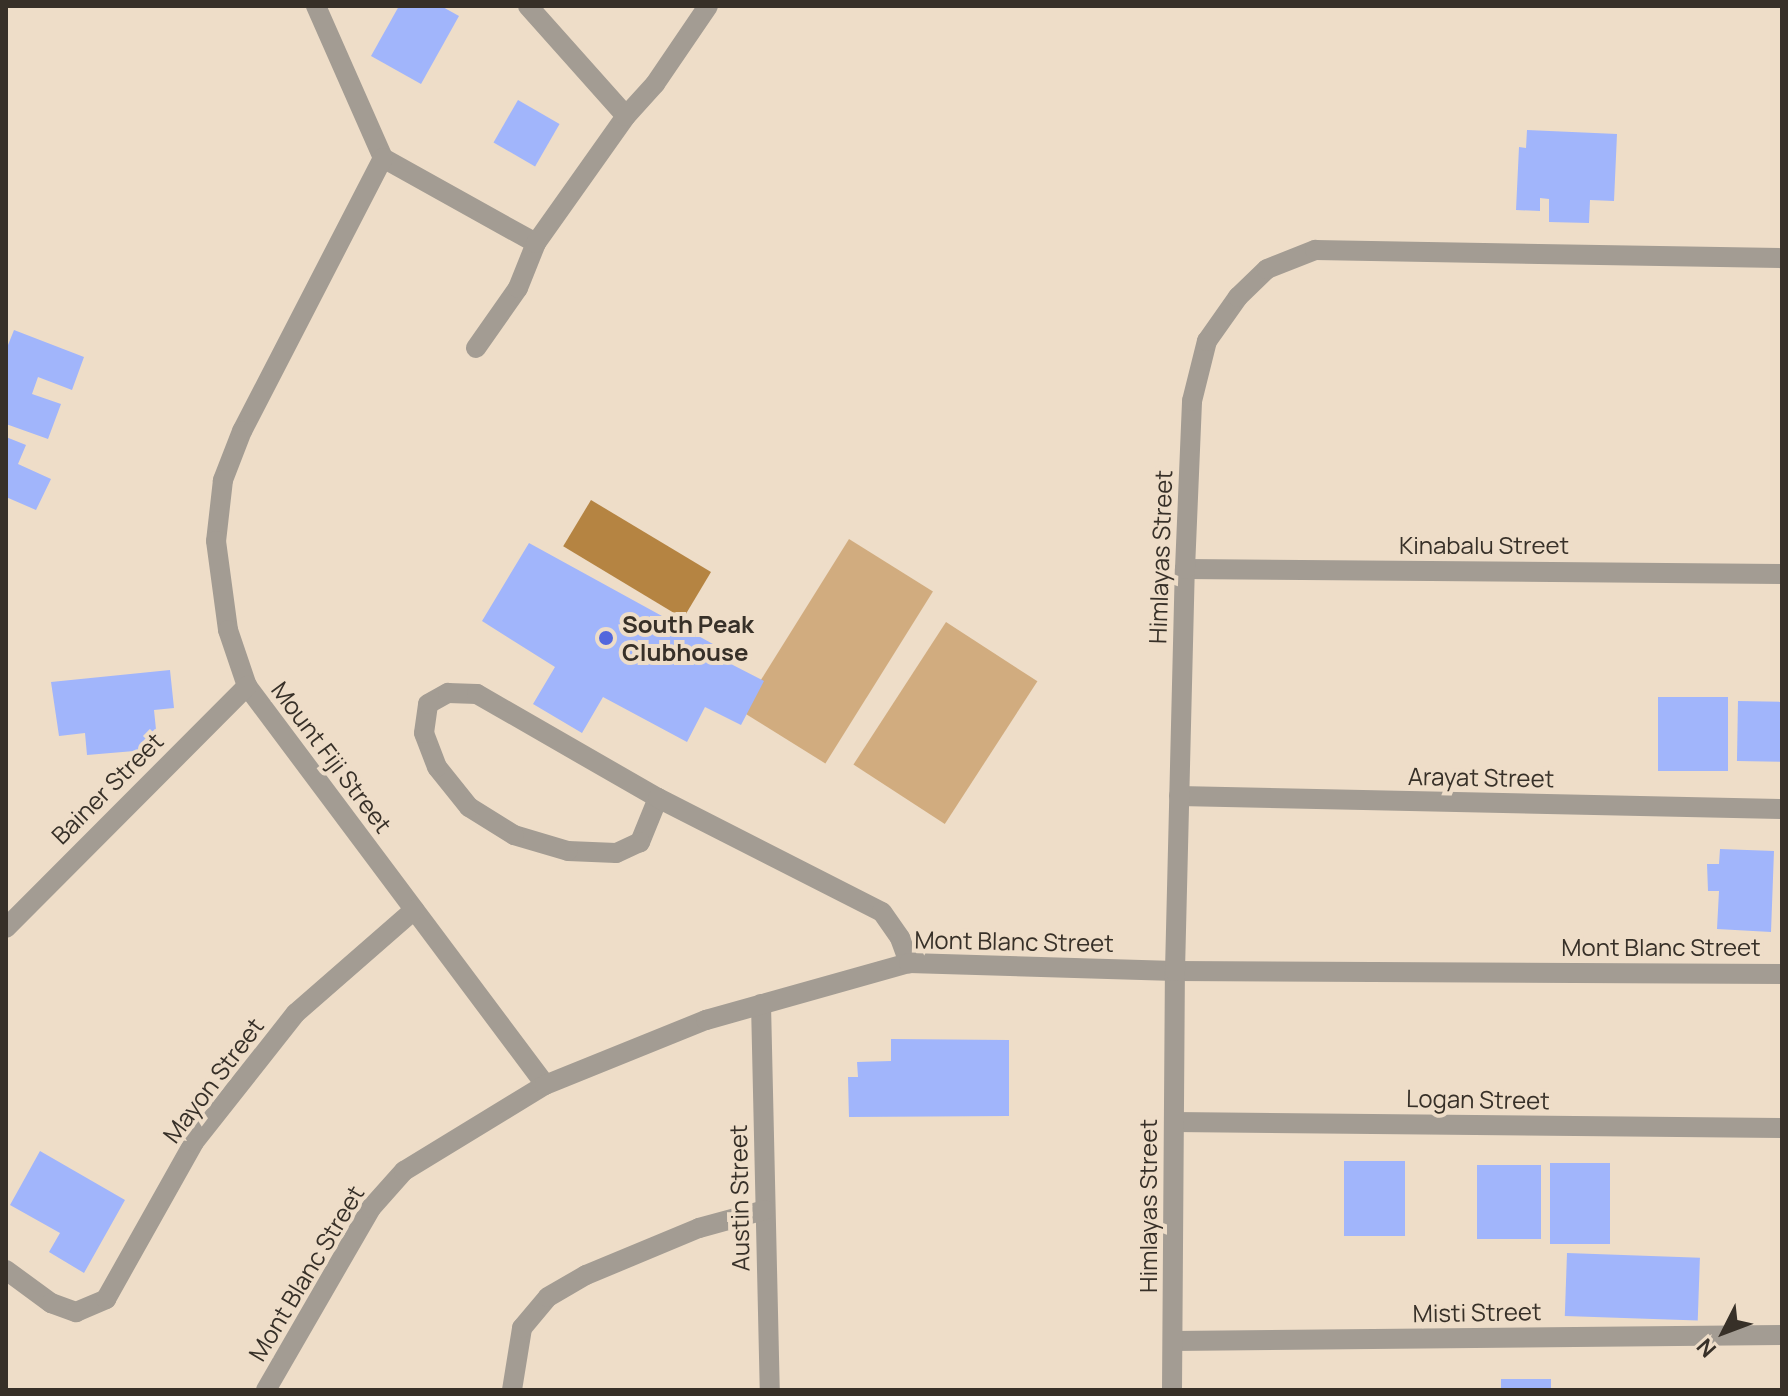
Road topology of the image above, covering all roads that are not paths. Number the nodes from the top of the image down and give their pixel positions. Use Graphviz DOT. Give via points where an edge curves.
graph roads {
  1 [pos="316,6"];
  2 [pos="528,6"];
  3 [pos="708,6"];
  4 [pos="626,116"];
  5 [pos="383,158"];
  6 [pos="536,243"];
  7 [pos="1782,258"];
  8 [pos="476,348"];
  9 [pos="1185,569"];
  10 [pos="1782,574"];
  11 [pos="247,686"];
  12 [pos="1179,796"];
  13 [pos="658,798"];
  14 [pos="1782,809"];
  15 [pos="414,910"];
  16 [pos="9,917"];
  17 [pos="909,963"];
  18 [pos="1175,971"];
  19 [pos="1782,974"];
  20 [pos="761,1004"];
  21 [pos="545,1085"];
  22 [pos="1174,1122"];
  23 [pos="1782,1128"];
  24 [pos="765,1210"];
  25 [pos="6,1270"];
  26 [pos="1782,1335"];
  27 [pos="1173,1341"];
  28 [pos="266,1390"];
  29 [pos="512,1390"];
  30 [pos="770,1390"];
  31 [pos="1172,1390"];
  1 -- 5 [label="street"];
  2 -- 4 [label="street"];
  3 -- 4 [label="street" via="655,84"];
  4 -- 6 [label="street"];
  5 -- 6 [label="street"];
  5 -- 11 [label="street, Mount Fiji Street" via="242,431 223,480 216,541 228,630"];
  6 -- 8 [label="street" via="518,288"];
  7 -- 9 [label="street, Himlayas Street" via="1315,250 1267,269 1238,297 1207,341 1192,401"];
  9 -- 10 [label="street, Kinabalu Street"];
  9 -- 12 [label="street, Himlayas Street"];
  11 -- 15 [label="street, Mount Fiji Street"];
  11 -- 16 [label="street, Bainer Street"];
  12 -- 14 [label="street, Arayat Street"];
  12 -- 18 [label="street, Himlayas Street"];
  13 -- 13 [label="street" via="477,694 448,693 428,704 424,733 437,767 469,807 514,835 568,851 616,853 640,842"];
  13 -- 17 [label="street" via="882,912"];
  15 -- 21 [label="street, Mount Fiji Street"];
  15 -- 25 [label="street, Mayon Street" via="296,1013 203,1130 106,1299 76,1312 51,1303"];
  17 -- 18 [label="street, Mont Blanc Street"];
  17 -- 20 [label="street, Mont Blanc Street"];
  18 -- 19 [label="street, Mont Blanc Street"];
  18 -- 22 [label="street, Himlayas Street"];
  20 -- 21 [label="street, Mont Blanc Street" via="706,1020"];
  20 -- 24 [label="street, Austin Street"];
  21 -- 28 [label="street, Mont Blanc Street" via="404,1171 371,1208"];
  22 -- 23 [label="street, Logan Street"];
  22 -- 27 [label="street, Himlayas Street"];
  24 -- 29 [label="street" via="699,1228 586,1275 548,1297 522,1328"];
  24 -- 30 [label="street, Austin Street"];
  26 -- 27 [label="street, Misti Street"];
  27 -- 31 [label="street, Himlayas Street"];
}
